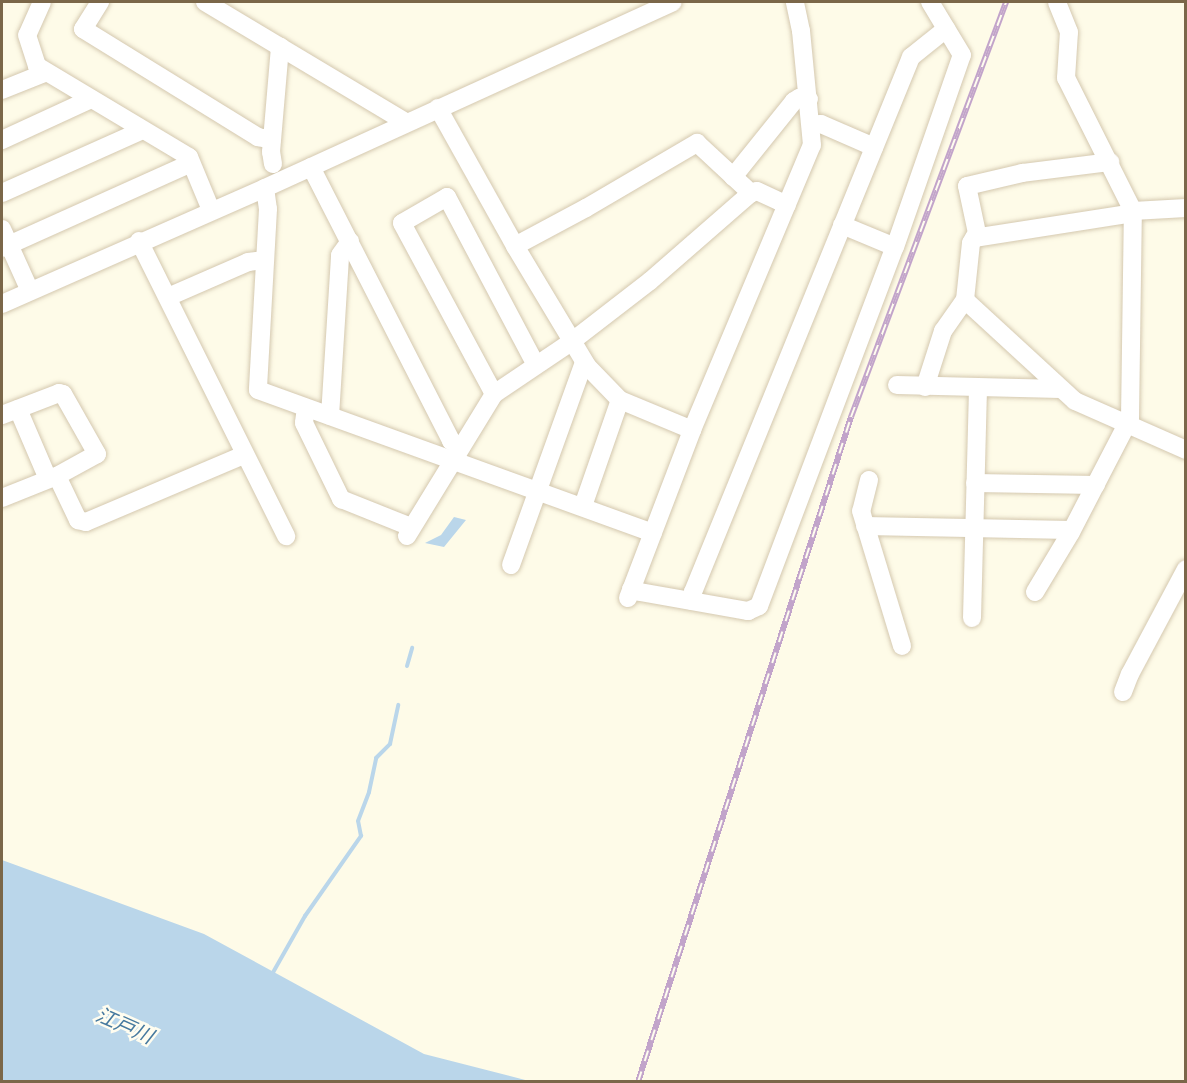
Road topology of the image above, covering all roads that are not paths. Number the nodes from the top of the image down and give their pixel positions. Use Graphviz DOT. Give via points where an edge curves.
graph roads {
  1 [pos="42,2"];
  2 [pos="100,2"];
  3 [pos="238,2"];
  4 [pos="673,2"];
  5 [pos="795,2"];
  6 [pos="930,2"];
  7 [pos="1058,2"];
  8 [pos="212,5"];
  9 [pos="946,29"];
  10 [pos="280,45"];
  11 [pos="47,72"];
  12 [pos="2,90"];
  13 [pos="91,99"];
  14 [pos="809,99"];
  15 [pos="438,108"];
  16 [pos="407,123"];
  17 [pos="811,125"];
  18 [pos="143,130"];
  19 [pos="2,140"];
  20 [pos="272,140"];
  21 [pos="874,147"];
  22 [pos="1110,162"];
  23 [pos="191,164"];
  24 [pos="273,164"];
  25 [pos="310,167"];
  26 [pos="733,177"];
  27 [pos="265,188"];
  28 [pos="2,193"];
  29 [pos="751,194"];
  30 [pos="787,205"];
  31 [pos="1185,208"];
  32 [pos="211,210"];
  33 [pos="1133,212"];
  34 [pos="842,225"];
  35 [pos="974,238"];
  36 [pos="4,240"];
  37 [pos="350,241"];
  38 [pos="139,242"];
  39 [pos="515,246"];
  40 [pos="895,247"];
  41 [pos="265,260"];
  42 [pos="30,291"];
  43 [pos="168,297"];
  44 [pos="965,300"];
  45 [pos="2,304"];
  46 [pos="571,342"];
  47 [pos="584,362"];
  48 [pos="536,365"];
  49 [pos="897,386"];
  50 [pos="925,387"];
  51 [pos="978,388"];
  52 [pos="1060,389"];
  53 [pos="494,394"];
  54 [pos="620,400"];
  55 [pos="306,408"];
  56 [pos="10,412"];
  57 [pos="330,416"];
  58 [pos="1127,426"];
  59 [pos="692,430"];
  60 [pos="1185,450"];
  61 [pos="456,453"];
  62 [pos="244,455"];
  63 [pos="53,477"];
  64 [pos="869,480"];
  65 [pos="975,483"];
  66 [pos="1096,485"];
  67 [pos="539,490"];
  68 [pos="2,498"];
  69 [pos="583,506"];
  70 [pos="865,526"];
  71 [pos="975,528"];
  72 [pos="1071,530"];
  73 [pos="653,533"];
  74 [pos="286,536"];
  75 [pos="511,565"];
  76 [pos="1185,570"];
  77 [pos="1035,592"];
  78 [pos="692,601"];
  79 [pos="972,618"];
  80 [pos="902,646"];
  81 [pos="1123,692"];
  1 -- 11 [label="street" via="27,35 37,66"];
  2 -- 20 [label="street" via="83,29 258,137"];
  3 -- 8 [label="street"];
  4 -- 15 [label="street"];
  5 -- 14 [label="street"];
  6 -- 9 [label="street"];
  7 -- 22 [label="street" via="1070,32 1066,78"];
  8 -- 10 [label="street"];
  9 -- 21 [label="street" via="911,57"];
  9 -- 40 [label="street" via="962,55"];
  10 -- 16 [label="street"];
  10 -- 20 [label="street"];
  11 -- 12 [label="street"];
  11 -- 13 [label="street"];
  13 -- 18 [label="street"];
  13 -- 19 [label="street"];
  14 -- 17 [label="street"];
  14 -- 26 [label="street" via="794,101"];
  15 -- 16 [label="street"];
  15 -- 39 [label="street"];
  16 -- 25 [label="street"];
  17 -- 21 [label="street" via="821,124"];
  17 -- 30 [label="street" via="813,145"];
  18 -- 23 [label="street" via="189,157"];
  18 -- 28 [label="street"];
  20 -- 24 [label="street"];
  21 -- 34 [label="street"];
  22 -- 33 [label="street"];
  22 -- 35 [label="street" via="1022,173 967,186 977,233"];
  23 -- 32 [label="street"];
  23 -- 36 [label="street"];
  25 -- 27 [label="street"];
  25 -- 37 [label="street"];
  26 -- 29 [label="street"];
  26 -- 39 [label="street" via="697,143"];
  27 -- 32 [label="street"];
  27 -- 41 [label="street"];
  29 -- 30 [label="street" via="757,191"];
  29 -- 46 [label="street" via="694,246"];
  30 -- 59 [label="street"];
  31 -- 33 [label="street"];
  32 -- 38 [label="street"];
  33 -- 35 [label="street"];
  33 -- 58 [label="street"];
  34 -- 40 [label="street"];
  34 -- 78 [label="street"];
  35 -- 44 [label="street"];
  36 -- 42 [label="street"];
  37 -- 57 [label="street" via="340,255"];
  37 -- 61 [label="street"];
  38 -- 42 [label="street"];
  38 -- 43 [label="street"];
  39 -- 46 [label="street"];
  40 -- 78 [label="street" via="759,606 748,611"];
  41 -- 43 [label="street" via="248,262"];
  41 -- 55 [label="street" via="257,386 263,393"];
  42 -- 45 [label="street"];
  43 -- 62 [label="street"];
  44 -- 50 [label="street" via="943,331"];
  44 -- 52 [label="street"];
  46 -- 47 [label="street"];
  46 -- 48 [label="street"];
  47 -- 54 [label="street"];
  47 -- 67 [label="street"];
  48 -- 53 [label="street"];
  48 -- 53 [label="street" via="447,197 402,223"];
  49 -- 50 [label="street"];
  50 -- 51 [label="street"];
  51 -- 52 [label="street"];
  51 -- 65 [label="street"];
  52 -- 58 [label="street" via="1075,401"];
  53 -- 61 [label="street"];
  54 -- 59 [label="street"];
  54 -- 69 [label="street"];
  55 -- 57 [label="street"];
  55 -- 61 [label="street" via="304,423 341,499 409,531"];
  56 -- 63 [label="street"];
  56 -- 63 [label="street" via="59,393 66,398 97,454"];
  57 -- 61 [label="street"];
  58 -- 60 [label="street"];
  58 -- 66 [label="street"];
  59 -- 73 [label="street"];
  61 -- 67 [label="street"];
  62 -- 63 [label="street" via="86,522 78,520"];
  62 -- 74 [label="street"];
  63 -- 68 [label="street"];
  64 -- 70 [label="street" via="861,511"];
  65 -- 66 [label="street"];
  65 -- 71 [label="street"];
  66 -- 72 [label="street"];
  67 -- 69 [label="street"];
  67 -- 75 [label="street"];
  69 -- 73 [label="street"];
  70 -- 71 [label="street"];
  70 -- 80 [label="street"];
  71 -- 72 [label="street"];
  71 -- 79 [label="street"];
  72 -- 77 [label="street"];
  73 -- 78 [label="street" via="629,594"];
  76 -- 81 [label="street"];
}
